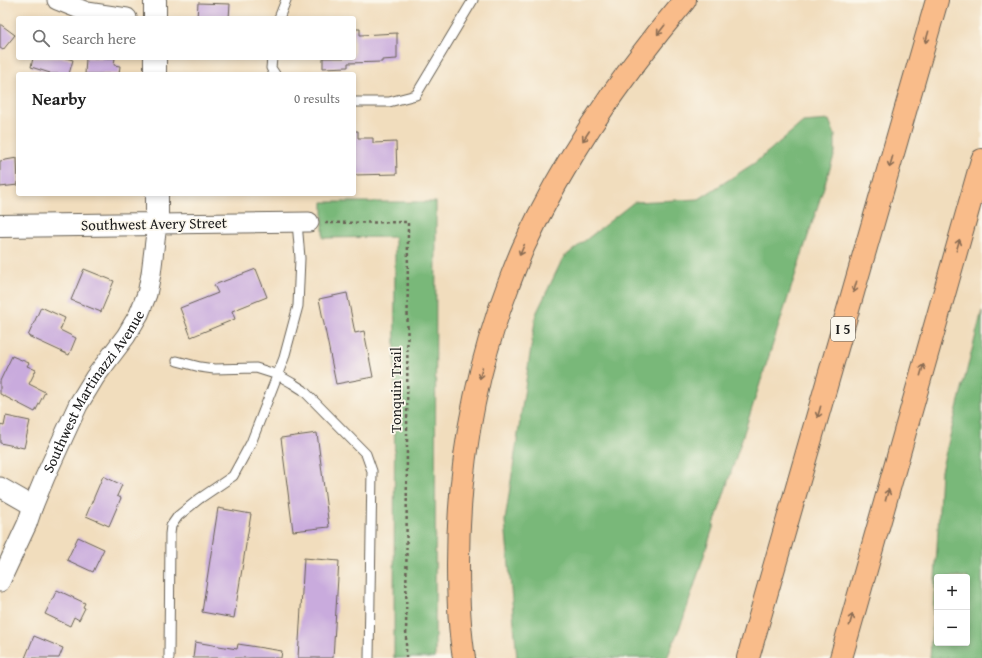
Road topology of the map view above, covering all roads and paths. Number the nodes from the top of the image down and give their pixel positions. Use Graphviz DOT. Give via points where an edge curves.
graph roads {
  1 [pos="57,0"];
  2 [pos="155,0"];
  3 [pos="286,0"];
  4 [pos="473,0"];
  5 [pos="685,0"];
  6 [pos="937,0"];
  7 [pos="114,16"];
  8 [pos="155,16"];
  9 [pos="280,16"];
  10 [pos="155,60"];
  11 [pos="272,60"];
  12 [pos="155,72"];
  13 [pos="274,72"];
  14 [pos="356,102"];
  15 [pos="982,160"];
  16 [pos="157,196"];
  17 [pos="303,222"];
  18 [pos="157,224"];
  19 [pos="0,226"];
  20 [pos="177,361"];
  21 [pos="278,375"];
  22 [pos="0,487"];
  23 [pos="33,506"];
  24 [pos="0,582"];
  25 [pos="169,658"];
  26 [pos="369,658"];
  27 [pos="406,658"];
  28 [pos="464,658"];
  29 [pos="748,658"];
  30 [pos="841,658"];
  1 -- 7 [label="street" via="87,12"];
  2 -- 8 [label="street"];
  3 -- 9 [label="lane"];
  4 -- 14 [label="lane" via="416,95 389,102"];
  5 -- 28 [label="highway, one-way" via="625,76 582,141 549,196 523,248 500,306 472,412 463,470 458,535 458,595"];
  6 -- 29 [label="highway, I 5, one-way"];
  10 -- 12 [label="street"];
  11 -- 13 [label="lane" via="271,68"];
  30 -- 15 [label="highway, one-way"];
  16 -- 18 [label="street, Southwest Martinazzi Avenue"];
  17 -- 18 [label="street, Southwest Avery Street"];
  17 -- 21 [label="lane" via="298,306"];
  17 -- 27 [label="path, Tonquin Trail" via="408,222"];
  18 -- 19 [label="street, Southwest Avery Street"];
  18 -- 23 [label="street, Southwest Martinazzi Avenue" via="151,274 139,314 78,405"];
  20 -- 21 [label="lane" via="214,369 256,368"];
  21 -- 25 [label="lane" via="251,443 233,476 188,507 171,526"];
  21 -- 26 [label="lane" via="308,395 366,454 372,470"];
  22 -- 23 [label="street"];
  23 -- 24 [label="street, Southwest Martinazzi Avenue"];
}
